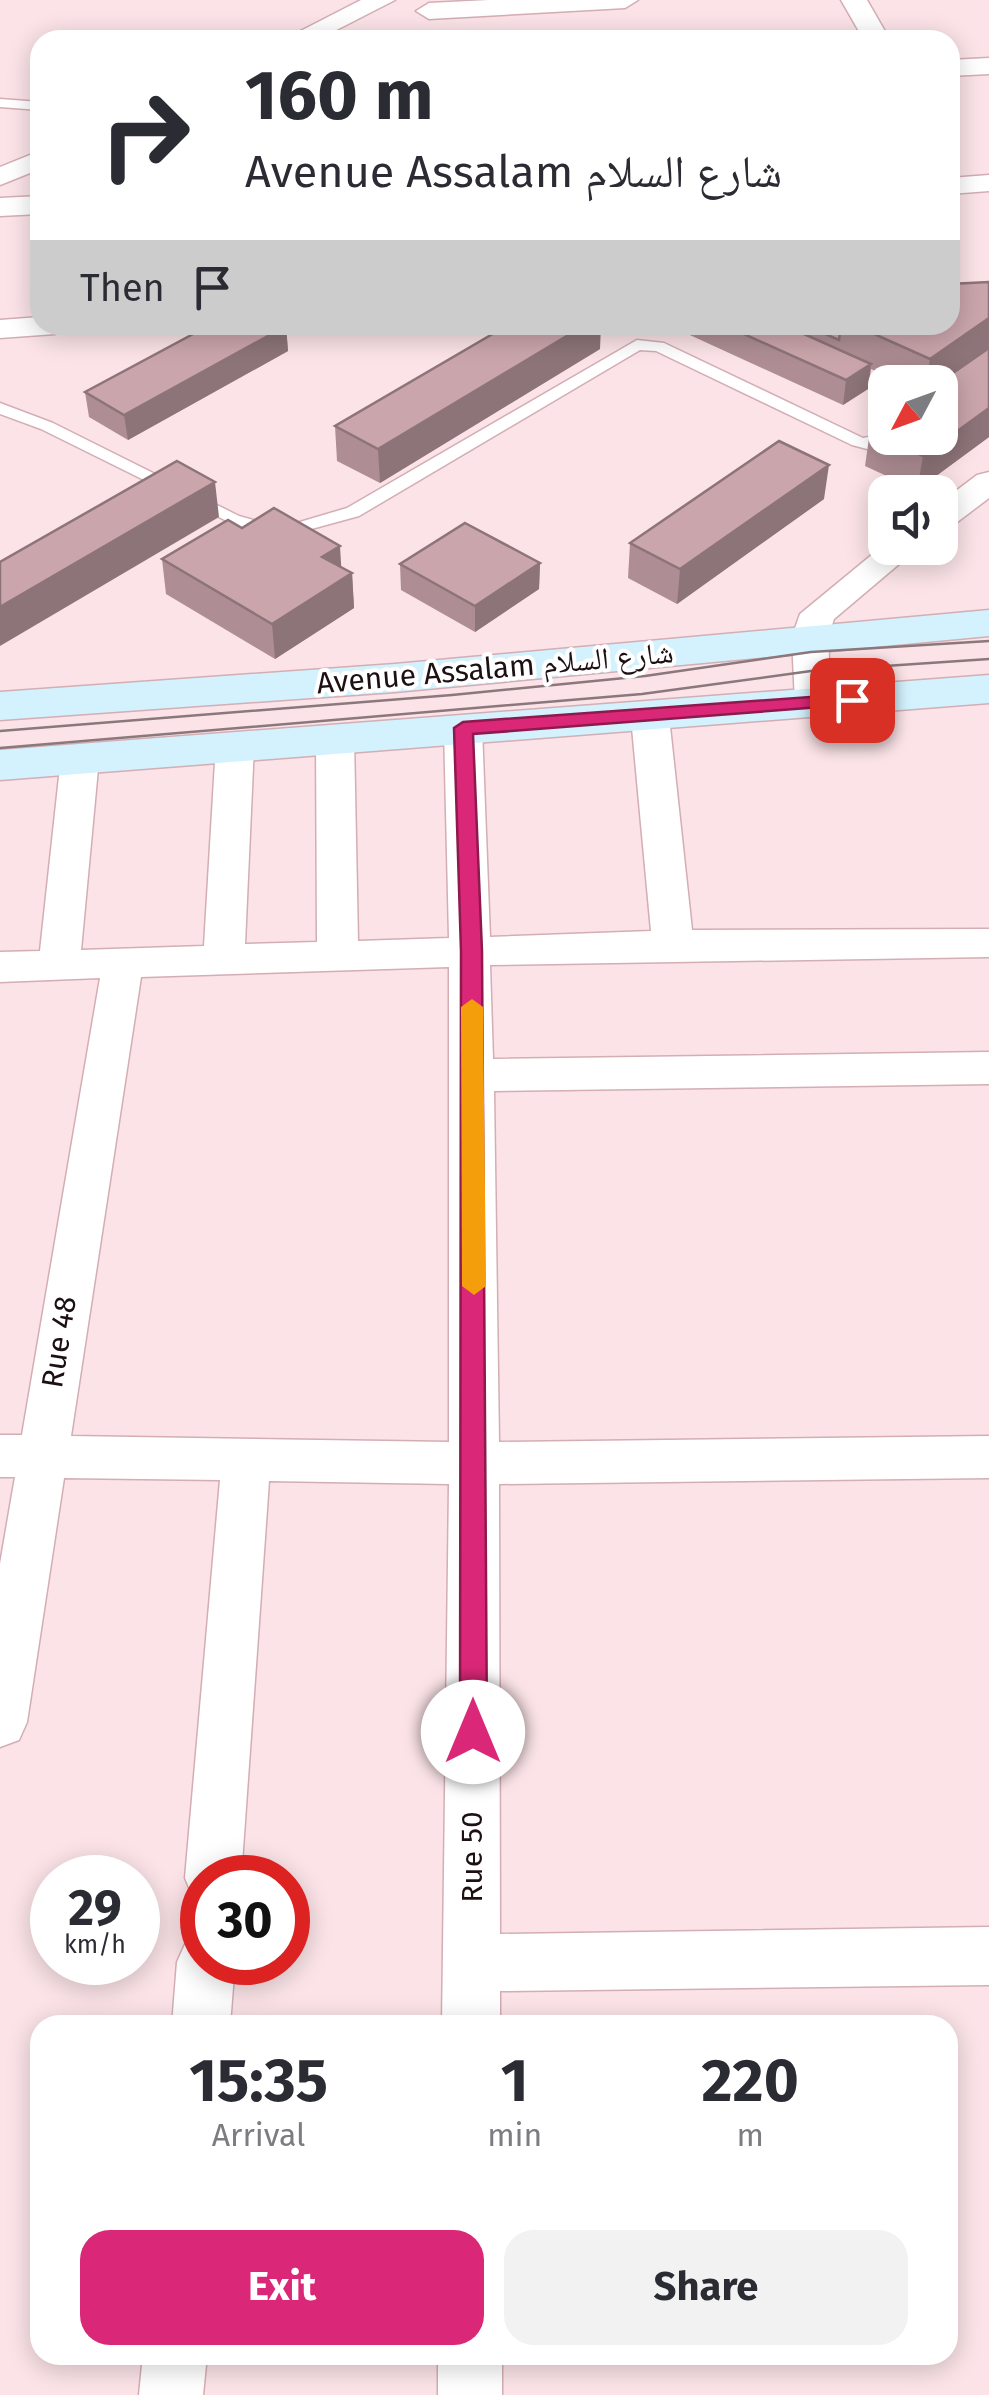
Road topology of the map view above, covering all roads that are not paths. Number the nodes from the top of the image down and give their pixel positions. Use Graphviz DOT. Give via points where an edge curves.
graph roads {
  1 [pos="382,0"];
  2 [pos="625,0"];
  3 [pos="854,0"];
  4 [pos="421,6"];
  5 [pos="318,30"];
  6 [pos="438,30"];
  7 [pos="872,30"];
  8 [pos="989,66"];
  9 [pos="960,67"];
  10 [pos="0,103"];
  11 [pos="30,105"];
  12 [pos="30,164"];
  13 [pos="0,177"];
  14 [pos="960,183"];
  15 [pos="989,183"];
  16 [pos="30,206"];
  17 [pos="0,207"];
  18 [pos="30,327"];
  19 [pos="0,329"];
  20 [pos="0,408"];
  21 [pos="868,444"];
  22 [pos="989,482"];
  23 [pos="958,505"];
  24 [pos="879,565"];
  25 [pos="989,623"];
  26 [pos="810,637"];
  27 [pos="989,689"];
  28 [pos="812,704"];
  29 [pos="0,706"];
  30 [pos="650,717"];
  31 [pos="463,728"];
  32 [pos="336,738"];
  33 [pos="235,745"];
  34 [pos="80,758"];
  35 [pos="0,765"];
  36 [pos="989,943"];
  37 [pos="673,945"];
  38 [pos="472,951"];
  39 [pos="338,955"];
  40 [pos="224,958"];
  41 [pos="123,963"];
  42 [pos="60,966"];
  43 [pos="0,967"];
  44 [pos="989,1068"];
  45 [pos="472,1075"];
  46 [pos="20,1455"];
  47 [pos="989,1458"];
  48 [pos="246,1461"];
  49 [pos="476,1463"];
  50 [pos="0,1722"];
  51 [pos="215,1855"];
  52 [pos="989,1956"];
  53 [pos="471,1963"];
  54 [pos="204,1985"];
  55 [pos="202,2015"];
  56 [pos="471,2015"];
  57 [pos="173,2365"];
  58 [pos="470,2365"];
  59 [pos="171,2395"];
  60 [pos="470,2395"];
  1 -- 5 [label="street"];
  2 -- 4 [label="street"];
  3 -- 7 [label="street"];
  4 -- 6 [label="street"];
  8 -- 9 [label="street"];
  10 -- 11 [label="lane"];
  12 -- 13 [label="street"];
  14 -- 15 [label="street"];
  16 -- 17 [label="street"];
  18 -- 19 [label="street"];
  20 -- 21 [label="lane" via="232,520 289,532 353,512 637,345 659,346"];
  22 -- 23 [label="street"];
  24 -- 26 [label="street" via="827,604"];
  25 -- 26 [label="main road, Avenue Assalam شارع السلام"];
  26 -- 28 [label="street"];
  26 -- 29 [label="main road, Avenue Assalam شارع السلام" via="394,678"];
  27 -- 28 [label="main road, Avenue Assalam شارع السلام"];
  28 -- 30 [label="main road, Avenue Assalam شارع السلام"];
  30 -- 31 [label="main road, Avenue Assalam شارع السلام"];
  30 -- 37 [label="street"];
  31 -- 32 [label="main road, Avenue Assalam شارع السلام"];
  31 -- 38 [label="street, Rue 50"];
  32 -- 33 [label="main road, Avenue Assalam شارع السلام"];
  32 -- 39 [label="street"];
  33 -- 34 [label="main road, Avenue Assalam شارع السلام"];
  33 -- 40 [label="street"];
  34 -- 35 [label="main road, Avenue Assalam شارع السلام"];
  34 -- 42 [label="street"];
  36 -- 37 [label="street"];
  37 -- 38 [label="street"];
  38 -- 39 [label="street"];
  38 -- 45 [label="street, Rue 50"];
  39 -- 40 [label="street"];
  40 -- 41 [label="street"];
  41 -- 42 [label="street"];
  41 -- 46 [label="street, Rue 48"];
  42 -- 43 [label="street"];
  44 -- 45 [label="street"];
  45 -- 49 [label="street, Rue 50"];
  46 -- 48 [label="street"];
  46 -- 50 [label="street, Rue 48"];
  47 -- 49 [label="street"];
  48 -- 49 [label="street"];
  48 -- 51 [label="street"];
  49 -- 53 [label="street, Rue 50"];
  52 -- 53 [label="street"];
  53 -- 56 [label="street, Rue 50"];
  54 -- 55 [label="street"];
  57 -- 59 [label="street"];
  58 -- 60 [label="street"];
}
